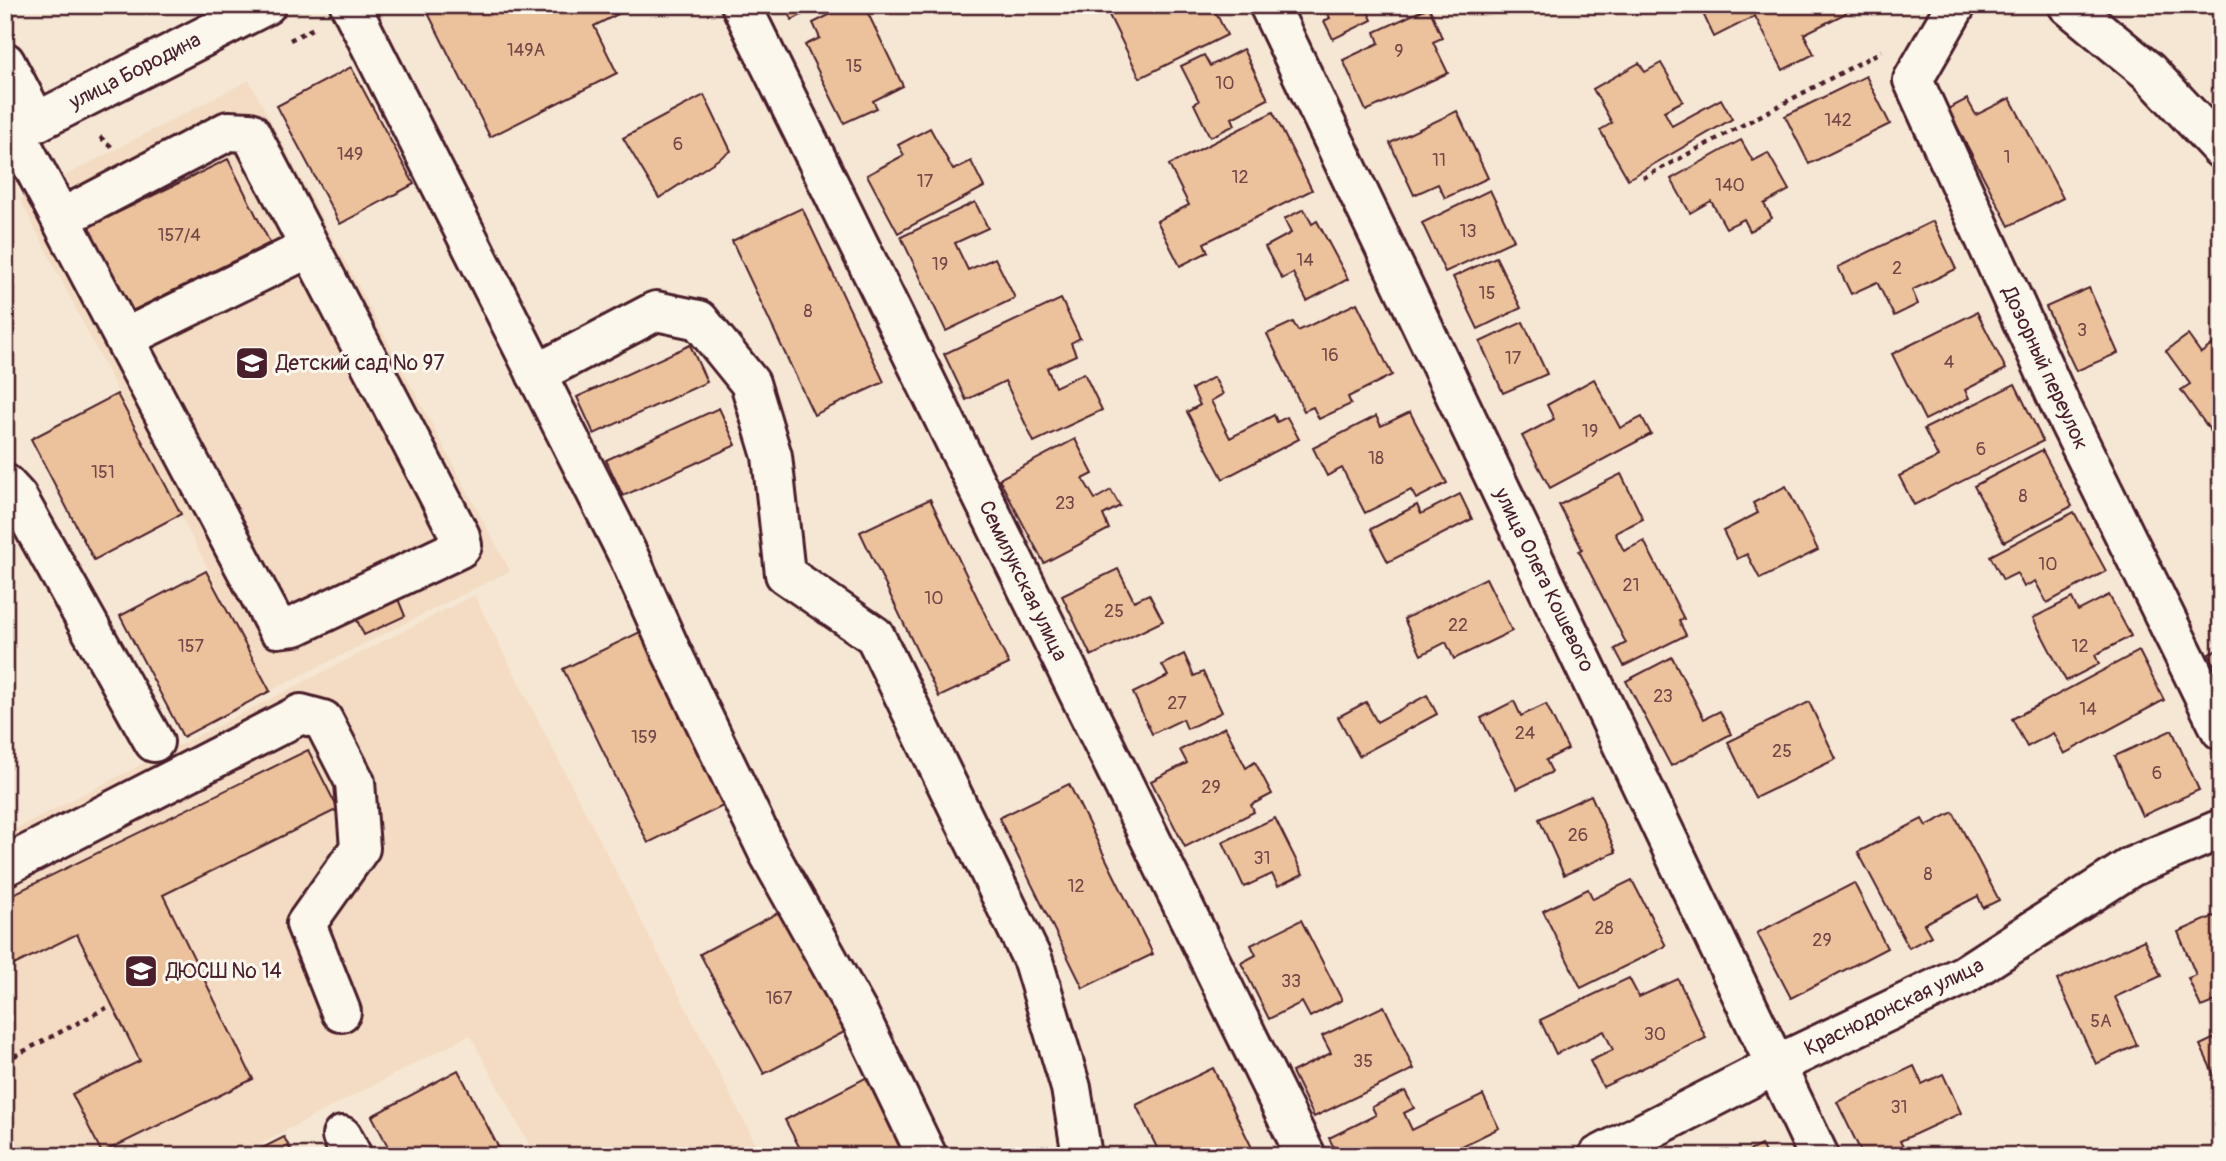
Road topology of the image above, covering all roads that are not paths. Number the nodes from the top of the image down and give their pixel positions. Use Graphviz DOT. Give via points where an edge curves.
graph roads {
  1 [pos="266,5"];
  2 [pos="350,5"];
  3 [pos="741,5"];
  4 [pos="1269,5"];
  5 [pos="1956,5"];
  6 [pos="2068,5"];
  7 [pos="5,62"];
  8 [pos="19,130"];
  9 [pos="2221,149"];
  10 [pos="62,218"];
  11 [pos="309,248"];
  12 [pos="125,338"];
  13 [pos="536,374"];
  14 [pos="5,484"];
  15 [pos="2221,730"];
  16 [pos="154,742"];
  17 [pos="2221,829"];
  18 [pos="5,866"];
  19 [pos="341,1012"];
  20 [pos="1776,1065"];
  21 [pos="927,1156"];
  22 [pos="1082,1156"];
  23 [pos="1306,1156"];
  24 [pos="1598,1156"];
  25 [pos="1819,1156"];
  1 -- 8 [label="street, улица Бородина"];
  2 -- 13 [label="street"];
  3 -- 23 [label="street, Семилукская улица"];
  4 -- 20 [label="street, улица Олега Кошевого"];
  5 -- 15 [label="street, Дозорный переулок" via="1913,80 2061,406"];
  6 -- 9 [label="street" via="2148,72"];
  7 -- 8 [label="street"];
  8 -- 10 [label="street"];
  10 -- 11 [label="street" via="228,131 250,132"];
  10 -- 12 [label="street"];
  11 -- 12 [label="street"];
  11 -- 12 [label="street" via="460,536 462,545 456,550 295,626 277,628"];
  13 -- 21 [label="street" via="629,557 768,852 860,1017"];
  13 -- 22 [label="street" via="656,311 699,320 750,383 772,456 785,573 876,636 1033,961 1071,1088"];
  14 -- 16 [label="street" via="17,496"];
  17 -- 20 [label="street, Краснодонская улица" via="2131,867 1965,975"];
  18 -- 19 [label="street" via="301,713 323,720 355,782 360,848 306,924"];
  20 -- 24 [label="street, Краснодонская улица"];
  20 -- 25 [label="street, улица Олега Кошевого"];
}
